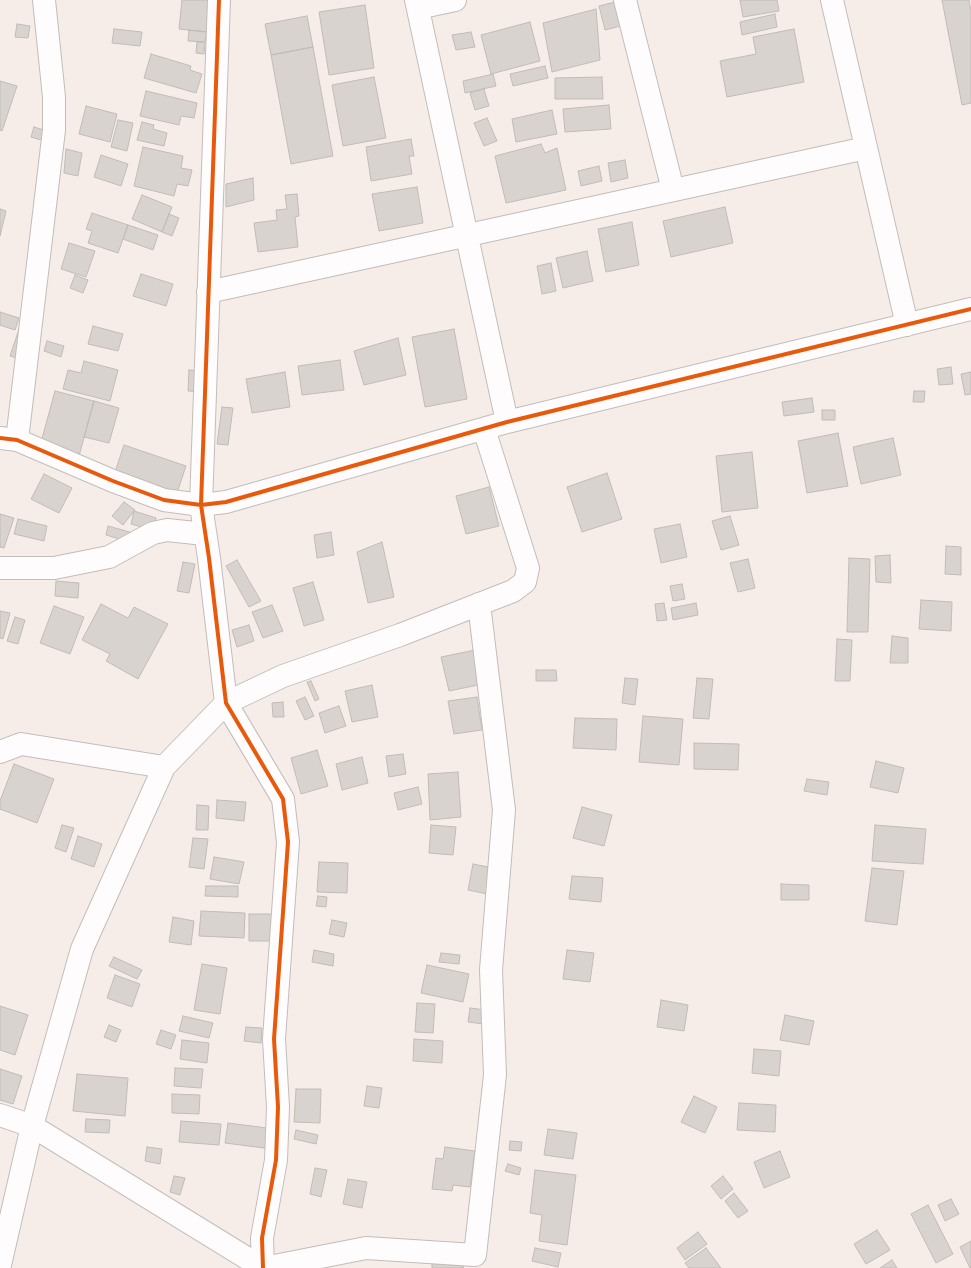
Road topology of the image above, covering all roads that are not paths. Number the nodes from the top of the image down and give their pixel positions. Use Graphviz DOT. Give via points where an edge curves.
graph roads {
  1 [pos="44,0"];
  2 [pos="219,0"];
  3 [pos="455,0"];
  4 [pos="625,0"];
  5 [pos="832,0"];
  6 [pos="417,4"];
  7 [pos="866,148"];
  8 [pos="673,190"];
  9 [pos="466,235"];
  10 [pos="208,292"];
  11 [pos="971,309"];
  12 [pos="907,325"];
  13 [pos="507,422"];
  14 [pos="484,428"];
  15 [pos="9,439"];
  16 [pos="201,505"];
  17 [pos="205,534"];
  18 [pos="0,568"];
  19 [pos="479,604"];
  20 [pos="226,703"];
  21 [pos="0,752"];
  22 [pos="164,767"];
  23 [pos="0,1115"];
  24 [pos="32,1126"];
  25 [pos="0,1265"];
  26 [pos="264,1268"];
  1 -- 15 [label="street" via="54,96 54,130"];
  2 -- 10 [label="street"];
  3 -- 6 [label="street"];
  4 -- 8 [label="street"];
  5 -- 7 [label="street"];
  6 -- 9 [label="street"];
  7 -- 8 [label="street"];
  7 -- 12 [label="street"];
  8 -- 9 [label="street"];
  9 -- 10 [label="street"];
  9 -- 13 [label="street"];
  10 -- 16 [label="street"];
  11 -- 12 [label="street"];
  12 -- 13 [label="street"];
  13 -- 14 [label="street"];
  14 -- 16 [label="street" via="226,502"];
  14 -- 19 [label="street" via="528,568 525,582 514,591"];
  15 -- 16 [label="street" via="164,500"];
  16 -- 17 [label="street"];
  17 -- 18 [label="street" via="167,530 153,533 109,557 54,568"];
  17 -- 20 [label="street"];
  19 -- 20 [label="street" via="283,676"];
  19 -- 26 [label="street" via="504,810 491,970 495,1075 475,1255 366,1248"];
  20 -- 22 [label="street"];
  20 -- 26 [label="street" via="283,799 288,842 274,1039 278,1107 276,1160 262,1238"];
  21 -- 22 [label="street" via="21,744"];
  22 -- 24 [label="street" via="82,949"];
  23 -- 24 [label="street"];
  24 -- 25 [label="street"];
  24 -- 26 [label="street"];
}
